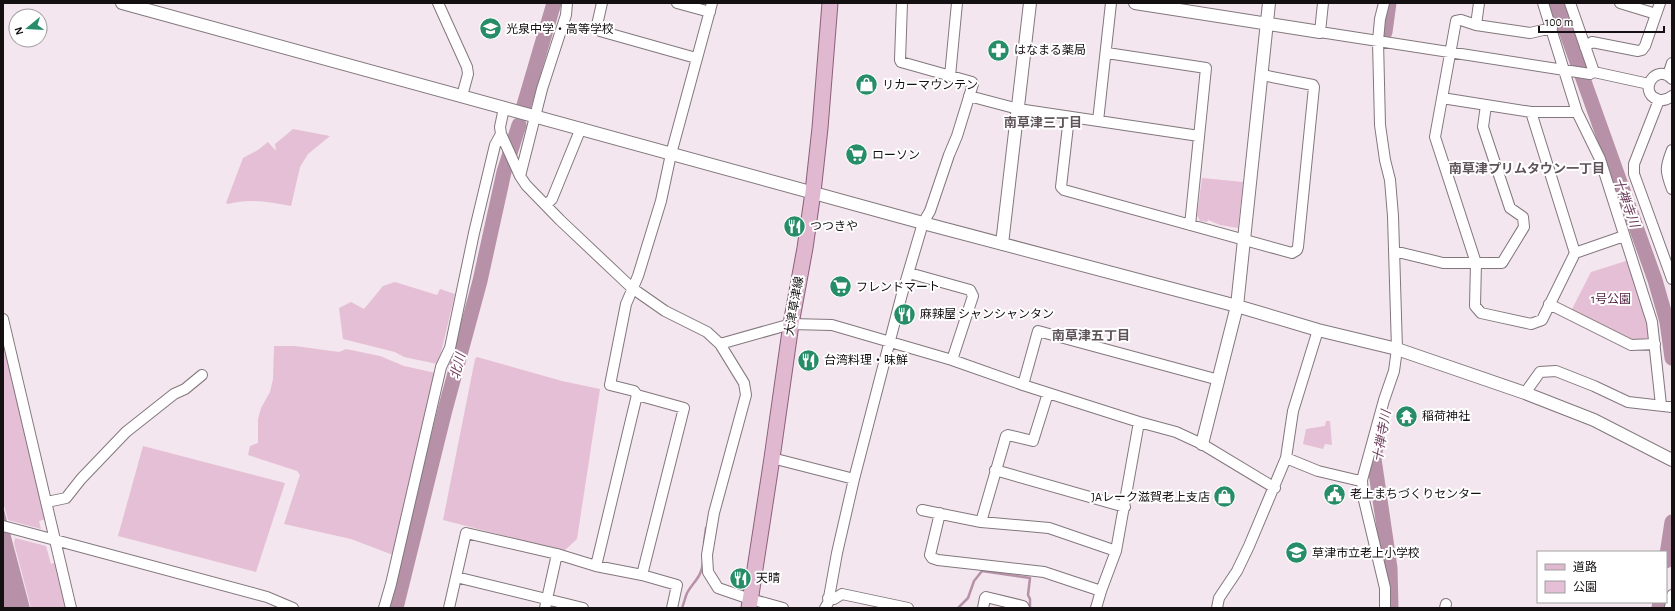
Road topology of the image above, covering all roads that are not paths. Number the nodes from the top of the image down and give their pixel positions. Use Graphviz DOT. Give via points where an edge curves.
graph roads {
  1 [pos="122,3"];
  2 [pos="438,3"];
  3 [pos="567,3"];
  4 [pos="602,3"];
  5 [pos="677,3"];
  6 [pos="830,3"];
  7 [pos="902,3"];
  8 [pos="957,3"];
  9 [pos="1030,3"];
  10 [pos="1111,3"];
  11 [pos="1135,3"];
  12 [pos="1269,3"];
  13 [pos="1323,3"];
  14 [pos="1384,3"];
  15 [pos="1479,3"];
  16 [pos="1543,3"];
  17 [pos="1570,3"];
  18 [pos="1620,3"];
  19 [pos="1660,3"];
  20 [pos="711,8"];
  21 [pos="1656,14"];
  22 [pos="1267,23"];
  23 [pos="1476,25"];
  24 [pos="1552,28"];
  25 [pos="1320,32"];
  26 [pos="1378,41"];
  27 [pos="1584,47"];
  28 [pos="1451,51"];
  29 [pos="1107,53"];
  30 [pos="696,58"];
  31 [pos="1672,63"];
  32 [pos="1568,71"];
  33 [pos="1592,73"];
  34 [pos="1262,75"];
  35 [pos="950,76"];
  36 [pos="1670,77"];
  37 [pos="1649,84"];
  38 [pos="462,96"];
  39 [pos="969,96"];
  40 [pos="1672,96"];
  41 [pos="1442,98"];
  42 [pos="1659,100"];
  43 [pos="1486,105"];
  44 [pos="509,109"];
  45 [pos="1018,109"];
  46 [pos="1531,112"];
  47 [pos="1577,112"];
  48 [pos="533,116"];
  49 [pos="1069,117"];
  50 [pos="1098,121"];
  51 [pos="581,128"];
  52 [pos="502,136"];
  53 [pos="1199,136"];
  54 [pos="1672,150"];
  55 [pos="671,154"];
  56 [pos="518,173"];
  57 [pos="1672,189"];
  58 [pos="812,192"];
  59 [pos="546,205"];
  60 [pos="923,223"];
  61 [pos="1190,225"];
  62 [pos="1624,236"];
  63 [pos="1244,240"];
  64 [pos="1002,244"];
  65 [pos="1395,253"];
  66 [pos="1575,253"];
  67 [pos="1476,263"];
  68 [pos="909,273"];
  69 [pos="1672,280"];
  70 [pos="632,288"];
  71 [pos="1549,304"];
  72 [pos="1237,306"];
  73 [pos="3,319"];
  74 [pos="791,324"];
  75 [pos="1318,330"];
  76 [pos="890,342"];
  77 [pos="720,344"];
  78 [pos="1655,344"];
  79 [pos="1397,349"];
  80 [pos="952,360"];
  81 [pos="202,375"];
  82 [pos="1219,380"];
  83 [pos="1023,385"];
  84 [pos="1048,392"];
  85 [pos="1525,393"];
  86 [pos="637,395"];
  87 [pos="1667,406"];
  88 [pos="1139,422"];
  89 [pos="1202,444"];
  90 [pos="772,458"];
  91 [pos="1286,458"];
  92 [pos="1672,460"];
  93 [pos="995,470"];
  94 [pos="854,479"];
  95 [pos="1362,480"];
  96 [pos="1274,488"];
  97 [pos="47,502"];
  98 [pos="1125,507"];
  99 [pos="922,510"];
  100 [pos="940,514"];
  101 [pos="981,522"];
  102 [pos="3,526"];
  103 [pos="56,540"];
  104 [pos="1116,551"];
  105 [pos="557,554"];
  106 [pos="596,566"];
  107 [pos="642,575"];
  108 [pos="456,577"];
  109 [pos="1101,591"];
  110 [pos="1672,595"];
  111 [pos="827,603"];
  112 [pos="547,604"];
  113 [pos="750,604"];
  114 [pos="71,608"];
  115 [pos="76,608"];
  116 [pos="293,608"];
  117 [pos="384,608"];
  118 [pos="449,608"];
  119 [pos="583,608"];
  120 [pos="672,608"];
  121 [pos="783,608"];
  122 [pos="908,608"];
  123 [pos="983,608"];
  124 [pos="1024,608"];
  125 [pos="1096,608"];
  126 [pos="1218,608"];
  127 [pos="1385,608"];
  128 [pos="1670,608"];
  1 -- 38 [label="street"];
  2 -- 38 [label="street" via="467,67 468,74"];
  3 -- 48 [label="street" via="566,16"];
  4 -- 30 [label="street" via="597,25 600,31"];
  5 -- 20 [label="street"];
  6 -- 58 [label="main road, 大津草津線"];
  7 -- 35 [label="street" via="901,62"];
  8 -- 35 [label="street"];
  9 -- 45 [label="street"];
  10 -- 29 [label="street"];
  11 -- 22 [label="street"];
  12 -- 22 [label="street"];
  13 -- 25 [label="street"];
  14 -- 26 [label="street"];
  15 -- 23 [label="street"];
  16 -- 24 [label="street"];
  17 -- 27 [label="street"];
  18 -- 21 [label="street"];
  19 -- 21 [label="street"];
  20 -- 30 [label="street"];
  21 -- 27 [label="street" via="1642,50 1592,42"];
  22 -- 25 [label="street"];
  22 -- 34 [label="street"];
  23 -- 24 [label="street" via="1530,33"];
  23 -- 28 [label="street" via="1456,21"];
  24 -- 32 [label="street"];
  25 -- 26 [label="street"];
  26 -- 28 [label="street"];
  26 -- 65 [label="street" via="1380,125 1390,180"];
  27 -- 33 [label="street"];
  28 -- 32 [label="street"];
  28 -- 41 [label="street"];
  29 -- 50 [label="street"];
  29 -- 53 [label="street" via="1206,68"];
  30 -- 55 [label="street"];
  31 -- 36 [label="street"];
  32 -- 33 [label="street"];
  32 -- 47 [label="street"];
  33 -- 37 [label="street"];
  34 -- 63 [label="street"];
  34 -- 63 [label="street" via="1314,87 1297,250 1292,253"];
  35 -- 39 [label="street" via="972,82"];
  36 -- 37 [label="street" via="1657,75"];
  37 -- 42 [label="street" via="1652,96"];
  38 -- 44 [label="street"];
  39 -- 45 [label="street"];
  39 -- 60 [label="street" via="930,211"];
  40 -- 42 [label="street"];
  41 -- 43 [label="street"];
  41 -- 67 [label="street" via="1436,137"];
  42 -- 69 [label="street" via="1634,164 1634,174"];
  43 -- 46 [label="street"];
  43 -- 67 [label="street" via="1483,126 1510,208 1522,217 1524,227 1502,263"];
  44 -- 48 [label="street"];
  44 -- 52 [label="street" via="500,127"];
  45 -- 49 [label="street"];
  45 -- 64 [label="street"];
  46 -- 47 [label="street"];
  46 -- 66 [label="street"];
  47 -- 62 [label="street" via="1600,159"];
  48 -- 51 [label="street"];
  48 -- 56 [label="street"];
  49 -- 50 [label="street"];
  49 -- 61 [label="street" via="1062,187 1064,190"];
  50 -- 53 [label="street"];
  51 -- 55 [label="street"];
  51 -- 59 [label="street" via="552,199"];
  52 -- 56 [label="street"];
  52 -- 117 [label="street" via="495,145 450,348 441,367"];
  53 -- 61 [label="street"];
  54 -- 57 [label="street" via="1666,165"];
  55 -- 58 [label="street"];
  55 -- 70 [label="street" via="661,201"];
  56 -- 59 [label="street"];
  58 -- 60 [label="street"];
  58 -- 74 [label="main road, 大津草津線"];
  59 -- 70 [label="street"];
  60 -- 64 [label="street"];
  60 -- 68 [label="street"];
  61 -- 63 [label="street"];
  62 -- 66 [label="street"];
  62 -- 78 [label="street" via="1652,322"];
  63 -- 72 [label="street"];
  64 -- 72 [label="street"];
  65 -- 67 [label="street" via="1443,263"];
  65 -- 79 [label="street"];
  66 -- 71 [label="street"];
  67 -- 71 [label="street" via="1475,306 1481,313 1531,324 1542,320"];
  68 -- 76 [label="street"];
  68 -- 80 [label="street" via="970,290 973,296"];
  70 -- 77 [label="street" via="665,311 707,332"];
  70 -- 86 [label="street" via="626,304 610,385 634,391"];
  71 -- 78 [label="street" via="1631,345"];
  72 -- 75 [label="street"];
  72 -- 82 [label="street"];
  73 -- 97 [label="street"];
  74 -- 76 [label="street" via="832,325"];
  74 -- 77 [label="street"];
  74 -- 90 [label="main road, 大津草津線"];
  75 -- 79 [label="street"];
  75 -- 91 [label="street" via="1293,411"];
  76 -- 80 [label="street"];
  76 -- 94 [label="street"];
  77 -- 113 [label="street" via="744,383 746,395 714,513 707,564 708,572 718,588"];
  78 -- 87 [label="street"];
  79 -- 85 [label="street"];
  79 -- 95 [label="street" via="1394,371"];
  80 -- 83 [label="street"];
  81 -- 97 [label="street" via="126,432 66,498"];
  82 -- 83 [label="street" via="1038,331"];
  82 -- 89 [label="street"];
  83 -- 84 [label="street"];
  84 -- 88 [label="street"];
  84 -- 93 [label="street" via="1033,441 1006,436"];
  85 -- 87 [label="street" via="1540,372 1556,371 1628,402"];
  85 -- 92 [label="street" via="1594,420"];
  86 -- 106 [label="street"];
  86 -- 107 [label="street" via="684,408"];
  88 -- 89 [label="street" via="1176,432"];
  88 -- 98 [label="street"];
  89 -- 96 [label="street"];
  90 -- 94 [label="street"];
  90 -- 113 [label="main road, 大津草津線"];
  91 -- 95 [label="street" via="1318,471"];
  91 -- 96 [label="street"];
  93 -- 98 [label="street"];
  93 -- 101 [label="street"];
  94 -- 111 [label="street"];
  95 -- 127 [label="street" via="1363,496 1385,588"];
  96 -- 126 [label="street" via="1237,571 1219,598"];
  97 -- 103 [label="street"];
  98 -- 104 [label="street"];
  99 -- 100 [label="street"];
  100 -- 101 [label="street"];
  100 -- 109 [label="street" via="930,555 932,558 1044,572"];
  101 -- 104 [label="street" via="1049,528"];
  102 -- 103 [label="street"];
  103 -- 114 [label="street"];
  103 -- 115 [label="street" via="64,556"];
  103 -- 116 [label="street" via="266,597"];
  104 -- 109 [label="street"];
  105 -- 106 [label="street"];
  105 -- 108 [label="street" via="466,533"];
  105 -- 112 [label="street"];
  106 -- 107 [label="street"];
  107 -- 120 [label="street" via="677,585"];
  108 -- 112 [label="street"];
  108 -- 118 [label="street"];
  109 -- 125 [label="street"];
  110 -- 128 [label="street"];
  111 -- 122 [label="street" via="842,594"];
  112 -- 119 [label="street"];
  113 -- 121 [label="street"];
  123 -- 124 [label="street" via="986,597"];
}
